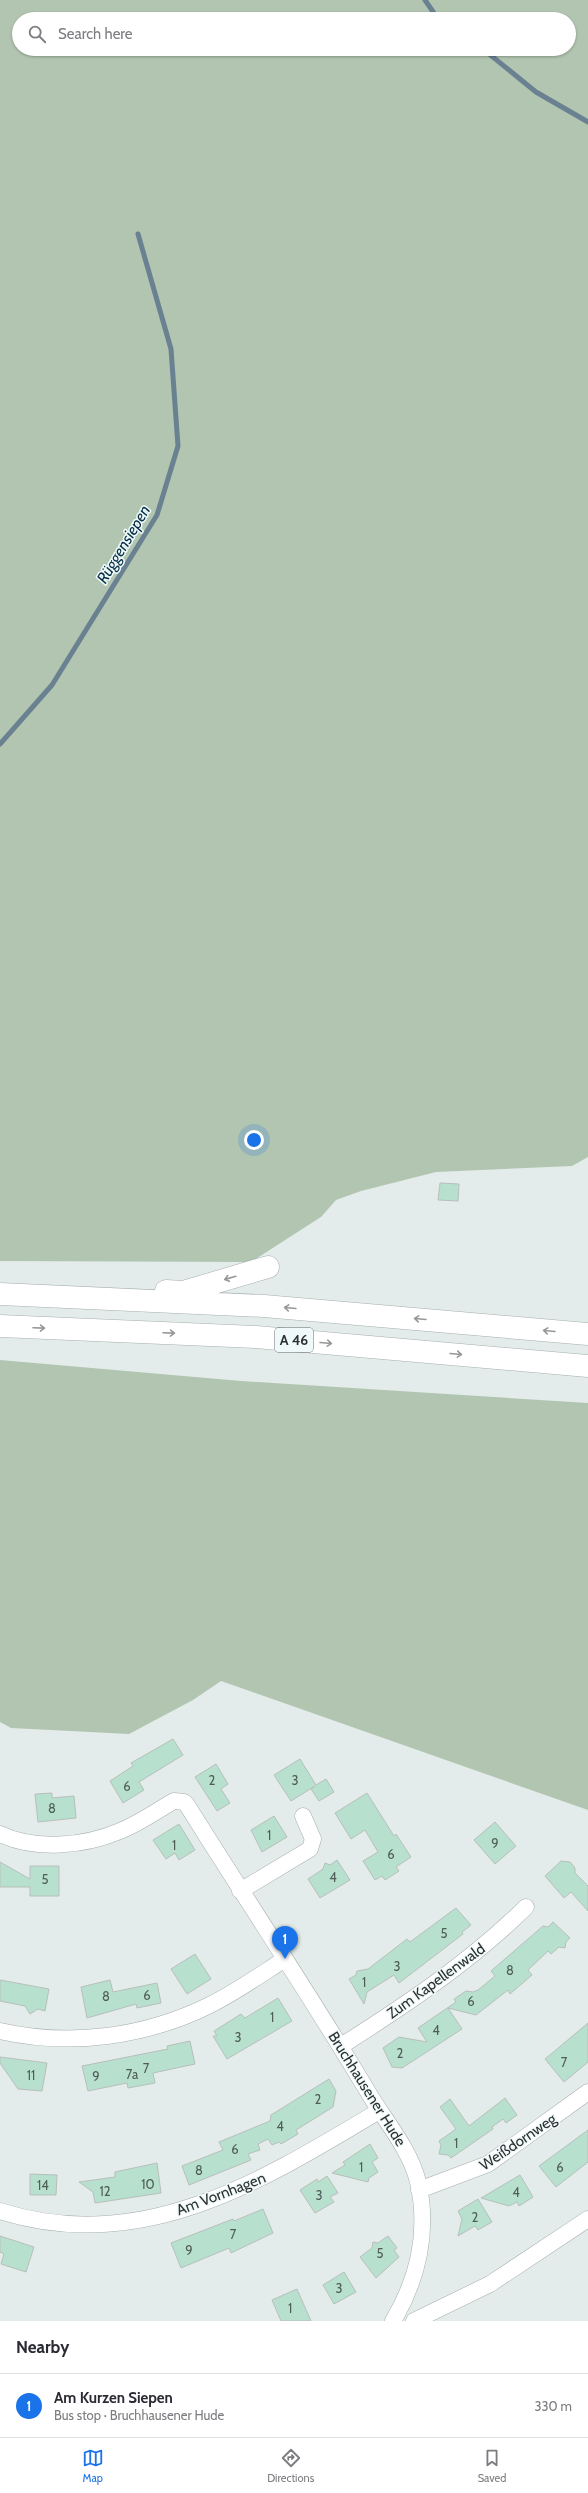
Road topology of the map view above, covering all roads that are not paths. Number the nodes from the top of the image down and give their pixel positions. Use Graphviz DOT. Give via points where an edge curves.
graph roads {
  1 [pos="268,1267"];
  2 [pos="7,1295"];
  3 [pos="0,1326"];
  4 [pos="588,1334"];
  5 [pos="588,1366"];
  6 [pos="303,1816"];
  7 [pos="0,1834"];
  8 [pos="240,1891"];
  9 [pos="526,1907"];
  10 [pos="285,1959"];
  11 [pos="0,2031"];
  12 [pos="341,2046"];
  13 [pos="588,2092"];
  14 [pos="379,2111"];
  15 [pos="420,2190"];
  16 [pos="0,2211"];
  17 [pos="588,2219"];
  18 [pos="393,2321"];
  19 [pos="414,2321"];
  1 -- 2 [label="highway, one-way" via="183,1292 54,1286"];
  4 -- 2 [label="highway, A 46, one-way" via="264,1306"];
  3 -- 5 [label="highway, A 46, one-way" via="256,1337"];
  6 -- 8 [label="street" via="313,1840 310,1849"];
  7 -- 8 [label="street, Bruchhausener Hude" via="31,1842 89,1841 121,1831 174,1801 180,1801 187,1805"];
  8 -- 10 [label="street, Bruchhausener Hude"];
  9 -- 12 [label="street, Zum Kapellenwald" via="492,1940 450,1973"];
  10 -- 11 [label="street" via="210,2004 180,2018 143,2030 67,2039 40,2038"];
  10 -- 12 [label="street, Bruchhausener Hude"];
  12 -- 14 [label="street, Bruchhausener Hude"];
  13 -- 15 [label="street, Weißdornweg" via="488,2164"];
  14 -- 15 [label="street, Bruchhausener Hude" via="410,2161"];
  14 -- 16 [label="street, Am Vornhagen" via="270,2175 229,2194 187,2208 129,2220 73,2226 41,2222"];
  15 -- 18 [label="street, Bruchhausener Hude" via="422,2234 417,2269 407,2296"];
  17 -- 19 [label="street" via="490,2284"];
}
